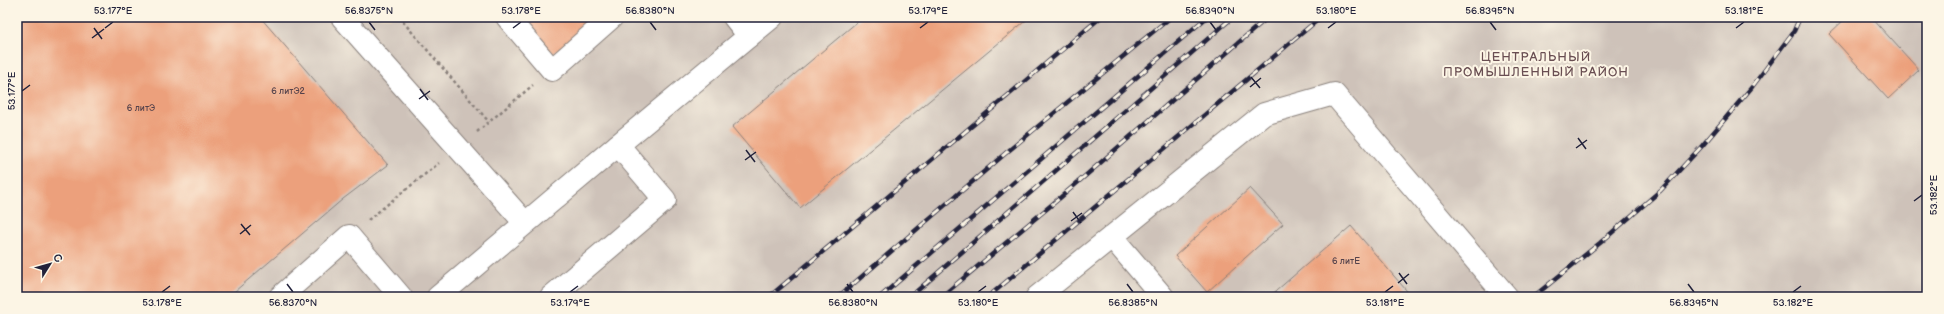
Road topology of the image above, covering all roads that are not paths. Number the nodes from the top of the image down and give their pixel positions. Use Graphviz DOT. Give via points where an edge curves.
graph roads {
  1 [pos="342,17"];
  2 [pos="507,17"];
  3 [pos="612,17"];
  4 [pos="734,17"];
  5 [pos="772,17"];
  6 [pos="749,36"];
  7 [pos="618,145"];
  8 [pos="525,223"];
  9 [pos="1112,236"];
  10 [pos="280,297"];
  11 [pos="401,297"];
  12 [pos="438,297"];
  13 [pos="551,297"];
  14 [pos="1037,297"];
  15 [pos="1163,297"];
  16 [pos="1507,297"];
  1 -- 8 [label="lane"];
  2 -- 3 [label="lane" via="552,70"];
  4 -- 6 [label="lane"];
  5 -- 6 [label="lane"];
  6 -- 7 [label="lane"];
  7 -- 8 [label="lane"];
  7 -- 13 [label="lane" via="665,200"];
  8 -- 12 [label="lane"];
  9 -- 14 [label="lane"];
  9 -- 15 [label="lane"];
  9 -- 16 [label="lane" via="1264,114 1334,94"];
  10 -- 11 [label="lane" via="349,236"];
}
